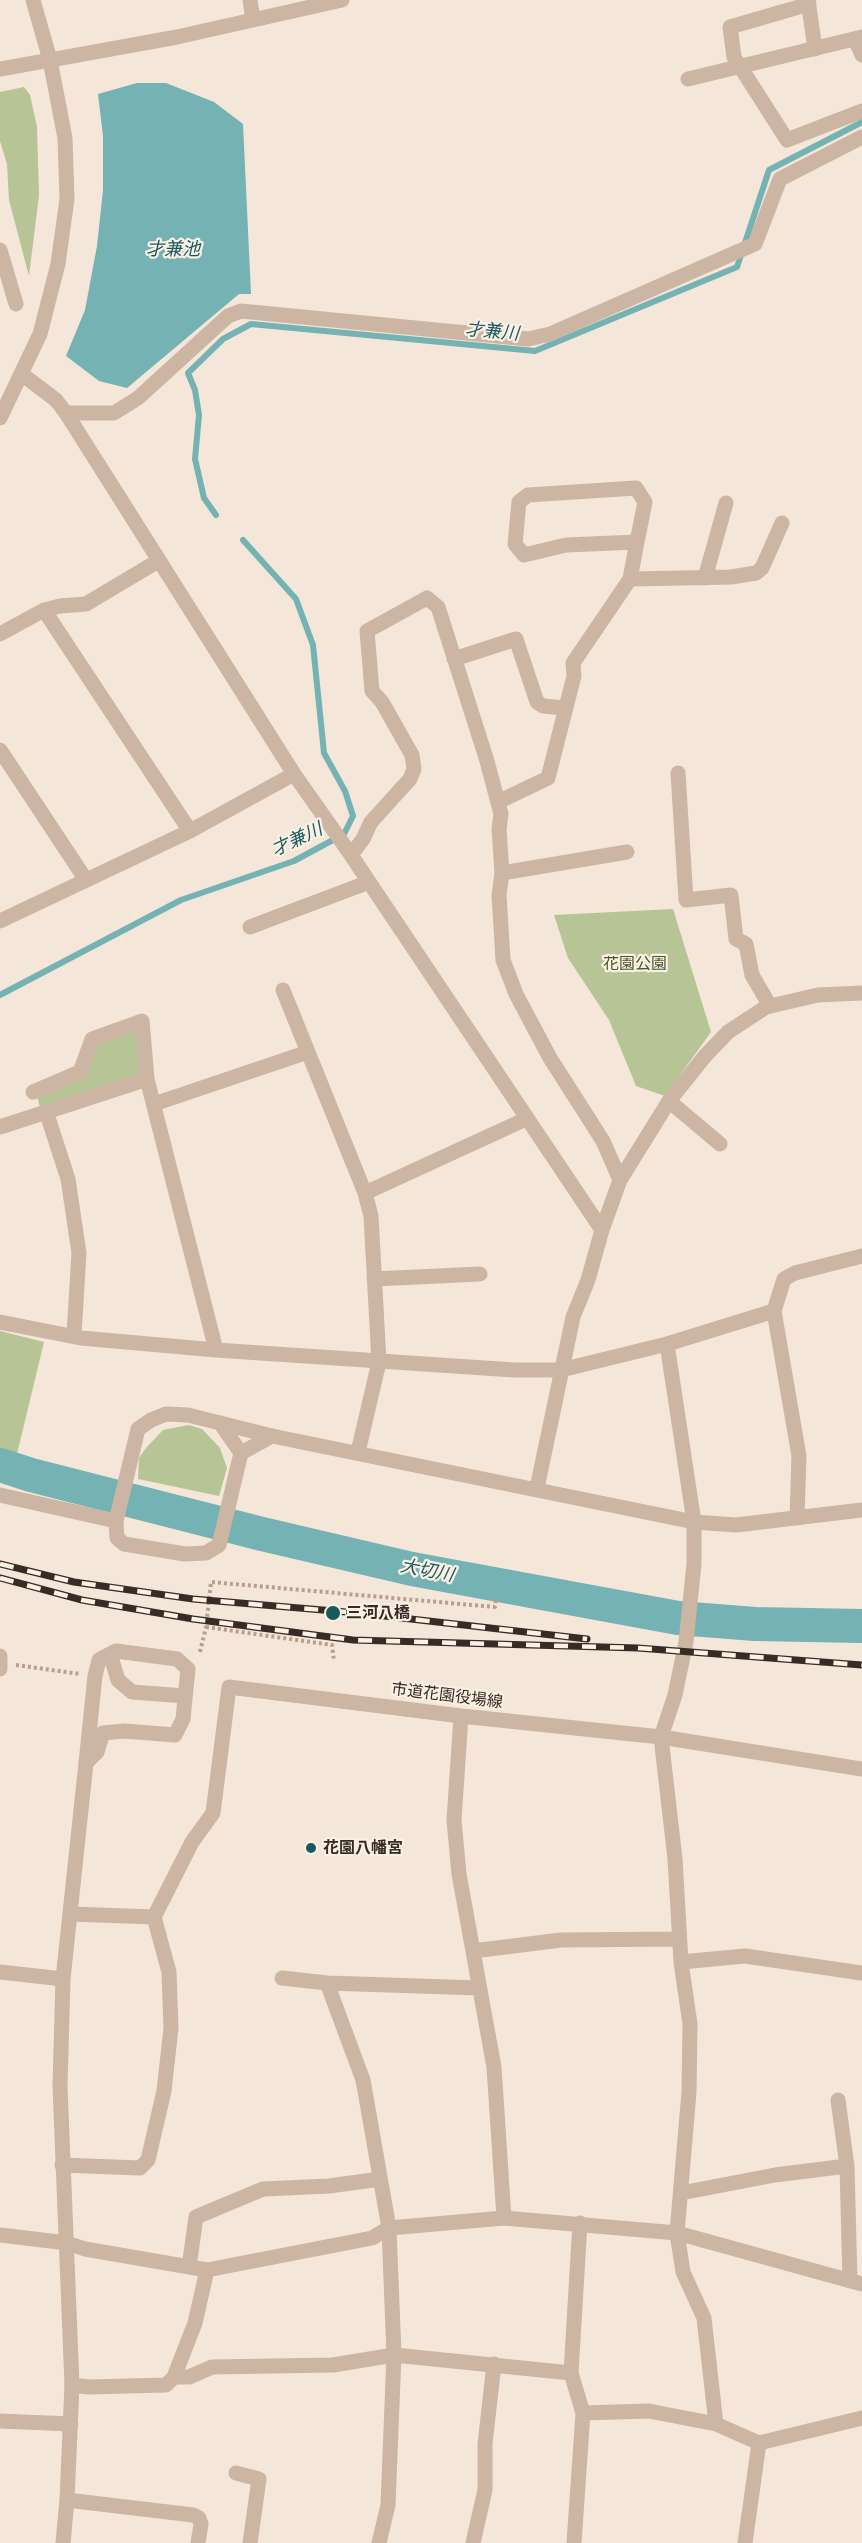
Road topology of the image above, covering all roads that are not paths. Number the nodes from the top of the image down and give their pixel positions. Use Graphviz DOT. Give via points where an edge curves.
graph roads {
  1 [pos="33,0"];
  2 [pos="250,0"];
  3 [pos="342,0"];
  4 [pos="808,2"];
  5 [pos="254,20"];
  6 [pos="859,38"];
  7 [pos="815,49"];
  8 [pos="862,55"];
  9 [pos="50,60"];
  10 [pos="739,67"];
  11 [pos="0,69"];
  12 [pos="688,79"];
  13 [pos="862,111"];
  14 [pos="862,137"];
  15 [pos="0,250"];
  16 [pos="16,304"];
  17 [pos="23,375"];
  18 [pos="66,413"];
  19 [pos="0,418"];
  20 [pos="726,503"];
  21 [pos="782,523"];
  22 [pos="637,542"];
  23 [pos="158,561"];
  24 [pos="705,578"];
  25 [pos="630,579"];
  26 [pos="44,610"];
  27 [pos="0,634"];
  28 [pos="454,659"];
  29 [pos="566,708"];
  30 [pos="0,750"];
  31 [pos="678,773"];
  32 [pos="294,774"];
  33 [pos="498,802"];
  34 [pos="190,831"];
  35 [pos="342,842"];
  36 [pos="627,852"];
  37 [pos="502,873"];
  38 [pos="86,880"];
  39 [pos="369,882"];
  40 [pos="0,921"];
  41 [pos="250,927"];
  42 [pos="283,990"];
  43 [pos="862,993"];
  44 [pos="770,1006"];
  45 [pos="308,1052"];
  46 [pos="147,1079"];
  47 [pos="33,1092"];
  48 [pos="669,1101"];
  49 [pos="154,1104"];
  50 [pos="46,1111"];
  51 [pos="526,1119"];
  52 [pos="0,1127"];
  53 [pos="720,1144"];
  54 [pos="620,1180"];
  55 [pos="365,1193"];
  56 [pos="602,1230"];
  57 [pos="862,1256"];
  58 [pos="480,1274"];
  59 [pos="374,1279"];
  60 [pos="774,1311"];
  61 [pos="0,1322"];
  62 [pos="74,1335"];
  63 [pos="667,1344"];
  64 [pos="216,1350"];
  65 [pos="379,1362"];
  66 [pos="561,1370"];
  67 [pos="220,1423"];
  68 [pos="272,1436"];
  69 [pos="357,1452"];
  70 [pos="242,1453"];
  71 [pos="537,1488"];
  72 [pos="0,1495"];
  73 [pos="862,1510"];
  74 [pos="797,1518"];
  75 [pos="116,1521"];
  76 [pos="694,1522"];
  77 [pos="110,1654"];
  78 [pos="0,1656"];
  79 [pos="1,1663"];
  80 [pos="0,1669"];
  81 [pos="185,1696"];
  82 [pos="91,1714"];
  83 [pos="461,1716"];
  84 [pos="103,1733"];
  85 [pos="661,1737"];
  86 [pos="86,1763"];
  87 [pos="862,1769"];
  88 [pos="71,1914"];
  89 [pos="154,1917"];
  90 [pos="679,1939"];
  91 [pos="473,1951"];
  92 [pos="681,1962"];
  93 [pos="0,1972"];
  94 [pos="862,1973"];
  95 [pos="282,1978"];
  96 [pos="63,1979"];
  97 [pos="327,1983"];
  98 [pos="479,1988"];
  99 [pos="838,2100"];
  100 [pos="62,2166"];
  101 [pos="847,2166"];
  102 [pos="380,2179"];
  103 [pos="681,2193"];
  104 [pos="504,2218"];
  105 [pos="580,2223"];
  106 [pos="389,2228"];
  107 [pos="677,2233"];
  108 [pos="0,2235"];
  109 [pos="67,2243"];
  110 [pos="189,2267"];
  111 [pos="207,2270"];
  112 [pos="856,2283"];
  113 [pos="394,2355"];
  114 [pos="494,2364"];
  115 [pos="571,2373"];
  116 [pos="174,2377"];
  117 [pos="72,2385"];
  118 [pos="583,2413"];
  119 [pos="862,2418"];
  120 [pos="0,2421"];
  121 [pos="71,2424"];
  122 [pos="716,2424"];
  123 [pos="759,2443"];
  124 [pos="236,2473"];
  125 [pos="67,2500"];
  126 [pos="63,2543"];
  127 [pos="198,2543"];
  128 [pos="250,2543"];
  129 [pos="379,2543"];
  130 [pos="473,2543"];
  131 [pos="574,2543"];
  132 [pos="745,2543"];
  1 -- 9 [label="street"];
  2 -- 5 [label="street"];
  3 -- 5 [label="street"];
  4 -- 7 [label="street"];
  4 -- 10 [label="street" via="730,27"];
  5 -- 9 [label="street"];
  6 -- 7 [label="street"];
  6 -- 8 [label="street"];
  7 -- 10 [label="street"];
  9 -- 11 [label="street"];
  9 -- 17 [label="street" via="65,138 67,199 58,264 40,334"];
  10 -- 12 [label="street"];
  10 -- 13 [label="street" via="787,140"];
  14 -- 18 [label="street" via="780,179 755,244 538,338 241,311 228,316 138,398 114,413"];
  15 -- 16 [label="street"];
  17 -- 18 [label="street" via="56,400"];
  17 -- 19 [label="street"];
  18 -- 23 [label="street"];
  20 -- 24 [label="street"];
  21 -- 24 [label="street" via="762,568 756,573"];
  22 -- 22 [label="street" via="645,502 636,489 528,495 519,502 515,544 524,555 566,545"];
  22 -- 25 [label="street"];
  23 -- 26 [label="street" via="86,604"];
  23 -- 32 [label="street"];
  24 -- 25 [label="street"];
  25 -- 29 [label="street" via="573,663"];
  26 -- 27 [label="street"];
  26 -- 34 [label="street"];
  28 -- 29 [label="street" via="516,639 537,702"];
  28 -- 33 [label="street"];
  28 -- 35 [label="street" via="438,607 427,598 367,632 372,692 382,702 412,755 414,769 410,779 371,822 363,839"];
  29 -- 33 [label="street" via="548,778"];
  30 -- 38 [label="street"];
  31 -- 44 [label="street" via="686,900 731,895 736,939 746,944 752,975"];
  32 -- 34 [label="street"];
  32 -- 35 [label="street"];
  33 -- 37 [label="street"];
  34 -- 38 [label="street"];
  35 -- 39 [label="street"];
  36 -- 37 [label="street"];
  37 -- 54 [label="street" via="499,895 503,960 516,994 550,1058 603,1141"];
  38 -- 40 [label="street"];
  39 -- 41 [label="street"];
  39 -- 51 [label="street"];
  42 -- 45 [label="street"];
  43 -- 44 [label="street" via="818,995"];
  44 -- 48 [label="street" via="728,1032"];
  45 -- 49 [label="street"];
  45 -- 55 [label="street"];
  46 -- 47 [label="street" via="142,1021 92,1039 80,1072"];
  46 -- 49 [label="street"];
  46 -- 50 [label="street"];
  48 -- 53 [label="street"];
  48 -- 54 [label="street"];
  49 -- 64 [label="street"];
  50 -- 52 [label="street"];
  50 -- 62 [label="street" via="68,1179 79,1253"];
  51 -- 55 [label="street"];
  51 -- 56 [label="street"];
  54 -- 56 [label="street"];
  55 -- 59 [label="street" via="371,1216"];
  56 -- 66 [label="street" via="573,1317"];
  57 -- 60 [label="street" via="784,1279"];
  58 -- 59 [label="street"];
  59 -- 65 [label="street"];
  60 -- 63 [label="street"];
  60 -- 74 [label="street" via="800,1456"];
  61 -- 62 [label="street"];
  62 -- 64 [label="street"];
  63 -- 66 [label="street"];
  63 -- 76 [label="street"];
  64 -- 65 [label="street"];
  65 -- 66 [label="street"];
  65 -- 69 [label="street"];
  66 -- 71 [label="street"];
  67 -- 68 [label="street"];
  67 -- 70 [label="street"];
  67 -- 75 [label="street" via="166,1414 138,1429"];
  68 -- 69 [label="street"];
  68 -- 70 [label="street"];
  69 -- 71 [label="street"];
  70 -- 75 [label="street" via="219,1545 206,1553 185,1554 124,1544 117,1538"];
  71 -- 76 [label="street"];
  72 -- 75 [label="street"];
  73 -- 74 [label="street"];
  74 -- 76 [label="street" via="736,1525"];
  76 -- 85 [label="street" via="686,1642"];
  77 -- 81 [label="street" via="118,1680 132,1692"];
  77 -- 81 [label="street" via="116,1651 177,1659 188,1670"];
  77 -- 82 [label="street" via="99,1660"];
  78 -- 79 [label="street"];
  79 -- 80 [label="street"];
  81 -- 84 [label="street" via="183,1719 175,1735"];
  82 -- 84 [label="street"];
  82 -- 86 [label="street"];
  83 -- 85 [label="street, 市道花園役場線"];
  83 -- 89 [label="street, 市道花園役場線" via="229,1687 213,1813 192,1842"];
  83 -- 91 [label="street" via="454,1820"];
  84 -- 86 [label="street" via="97,1752"];
  85 -- 87 [label="street, 市道花園役場線"];
  85 -- 90 [label="street" via="675,1859"];
  86 -- 88 [label="street"];
  88 -- 89 [label="street"];
  88 -- 96 [label="street"];
  89 -- 100 [label="street" via="169,1972 171,2028 164,2091 148,2160 140,2168"];
  90 -- 91 [label="street" via="561,1940"];
  90 -- 92 [label="street"];
  91 -- 98 [label="street"];
  92 -- 94 [label="street" via="745,1956"];
  92 -- 103 [label="street" via="690,2024"];
  93 -- 96 [label="street"];
  95 -- 97 [label="street"];
  96 -- 100 [label="street"];
  97 -- 98 [label="street"];
  97 -- 102 [label="street" via="363,2080"];
  98 -- 104 [label="street" via="494,2067"];
  99 -- 101 [label="street"];
  100 -- 109 [label="street"];
  101 -- 103 [label="street"];
  101 -- 112 [label="street"];
  102 -- 106 [label="street"];
  102 -- 110 [label="street" via="263,2189 196,2217"];
  103 -- 107 [label="street"];
  104 -- 105 [label="street"];
  104 -- 106 [label="street"];
  105 -- 107 [label="street"];
  105 -- 115 [label="street"];
  106 -- 111 [label="street" via="372,2238"];
  106 -- 113 [label="street"];
  107 -- 112 [label="street"];
  107 -- 122 [label="street" via="683,2272 704,2318"];
  108 -- 109 [label="street"];
  109 -- 110 [label="street"];
  109 -- 117 [label="street"];
  110 -- 111 [label="street"];
  111 -- 116 [label="street" via="195,2323"];
  113 -- 114 [label="street"];
  113 -- 116 [label="street" via="333,2365 212,2367 189,2377"];
  113 -- 129 [label="street" via="388,2505"];
  114 -- 115 [label="street"];
  114 -- 130 [label="street" via="485,2444 486,2490"];
  115 -- 118 [label="street"];
  116 -- 117 [label="street" via="166,2385"];
  117 -- 121 [label="street"];
  118 -- 122 [label="street" via="648,2411"];
  118 -- 131 [label="street"];
  119 -- 123 [label="street"];
  120 -- 121 [label="street"];
  121 -- 125 [label="street"];
  122 -- 123 [label="street"];
  123 -- 132 [label="street"];
  124 -- 128 [label="street" via="259,2480"];
  125 -- 126 [label="street"];
  125 -- 127 [label="street" via="193,2515 201,2524"];
}
